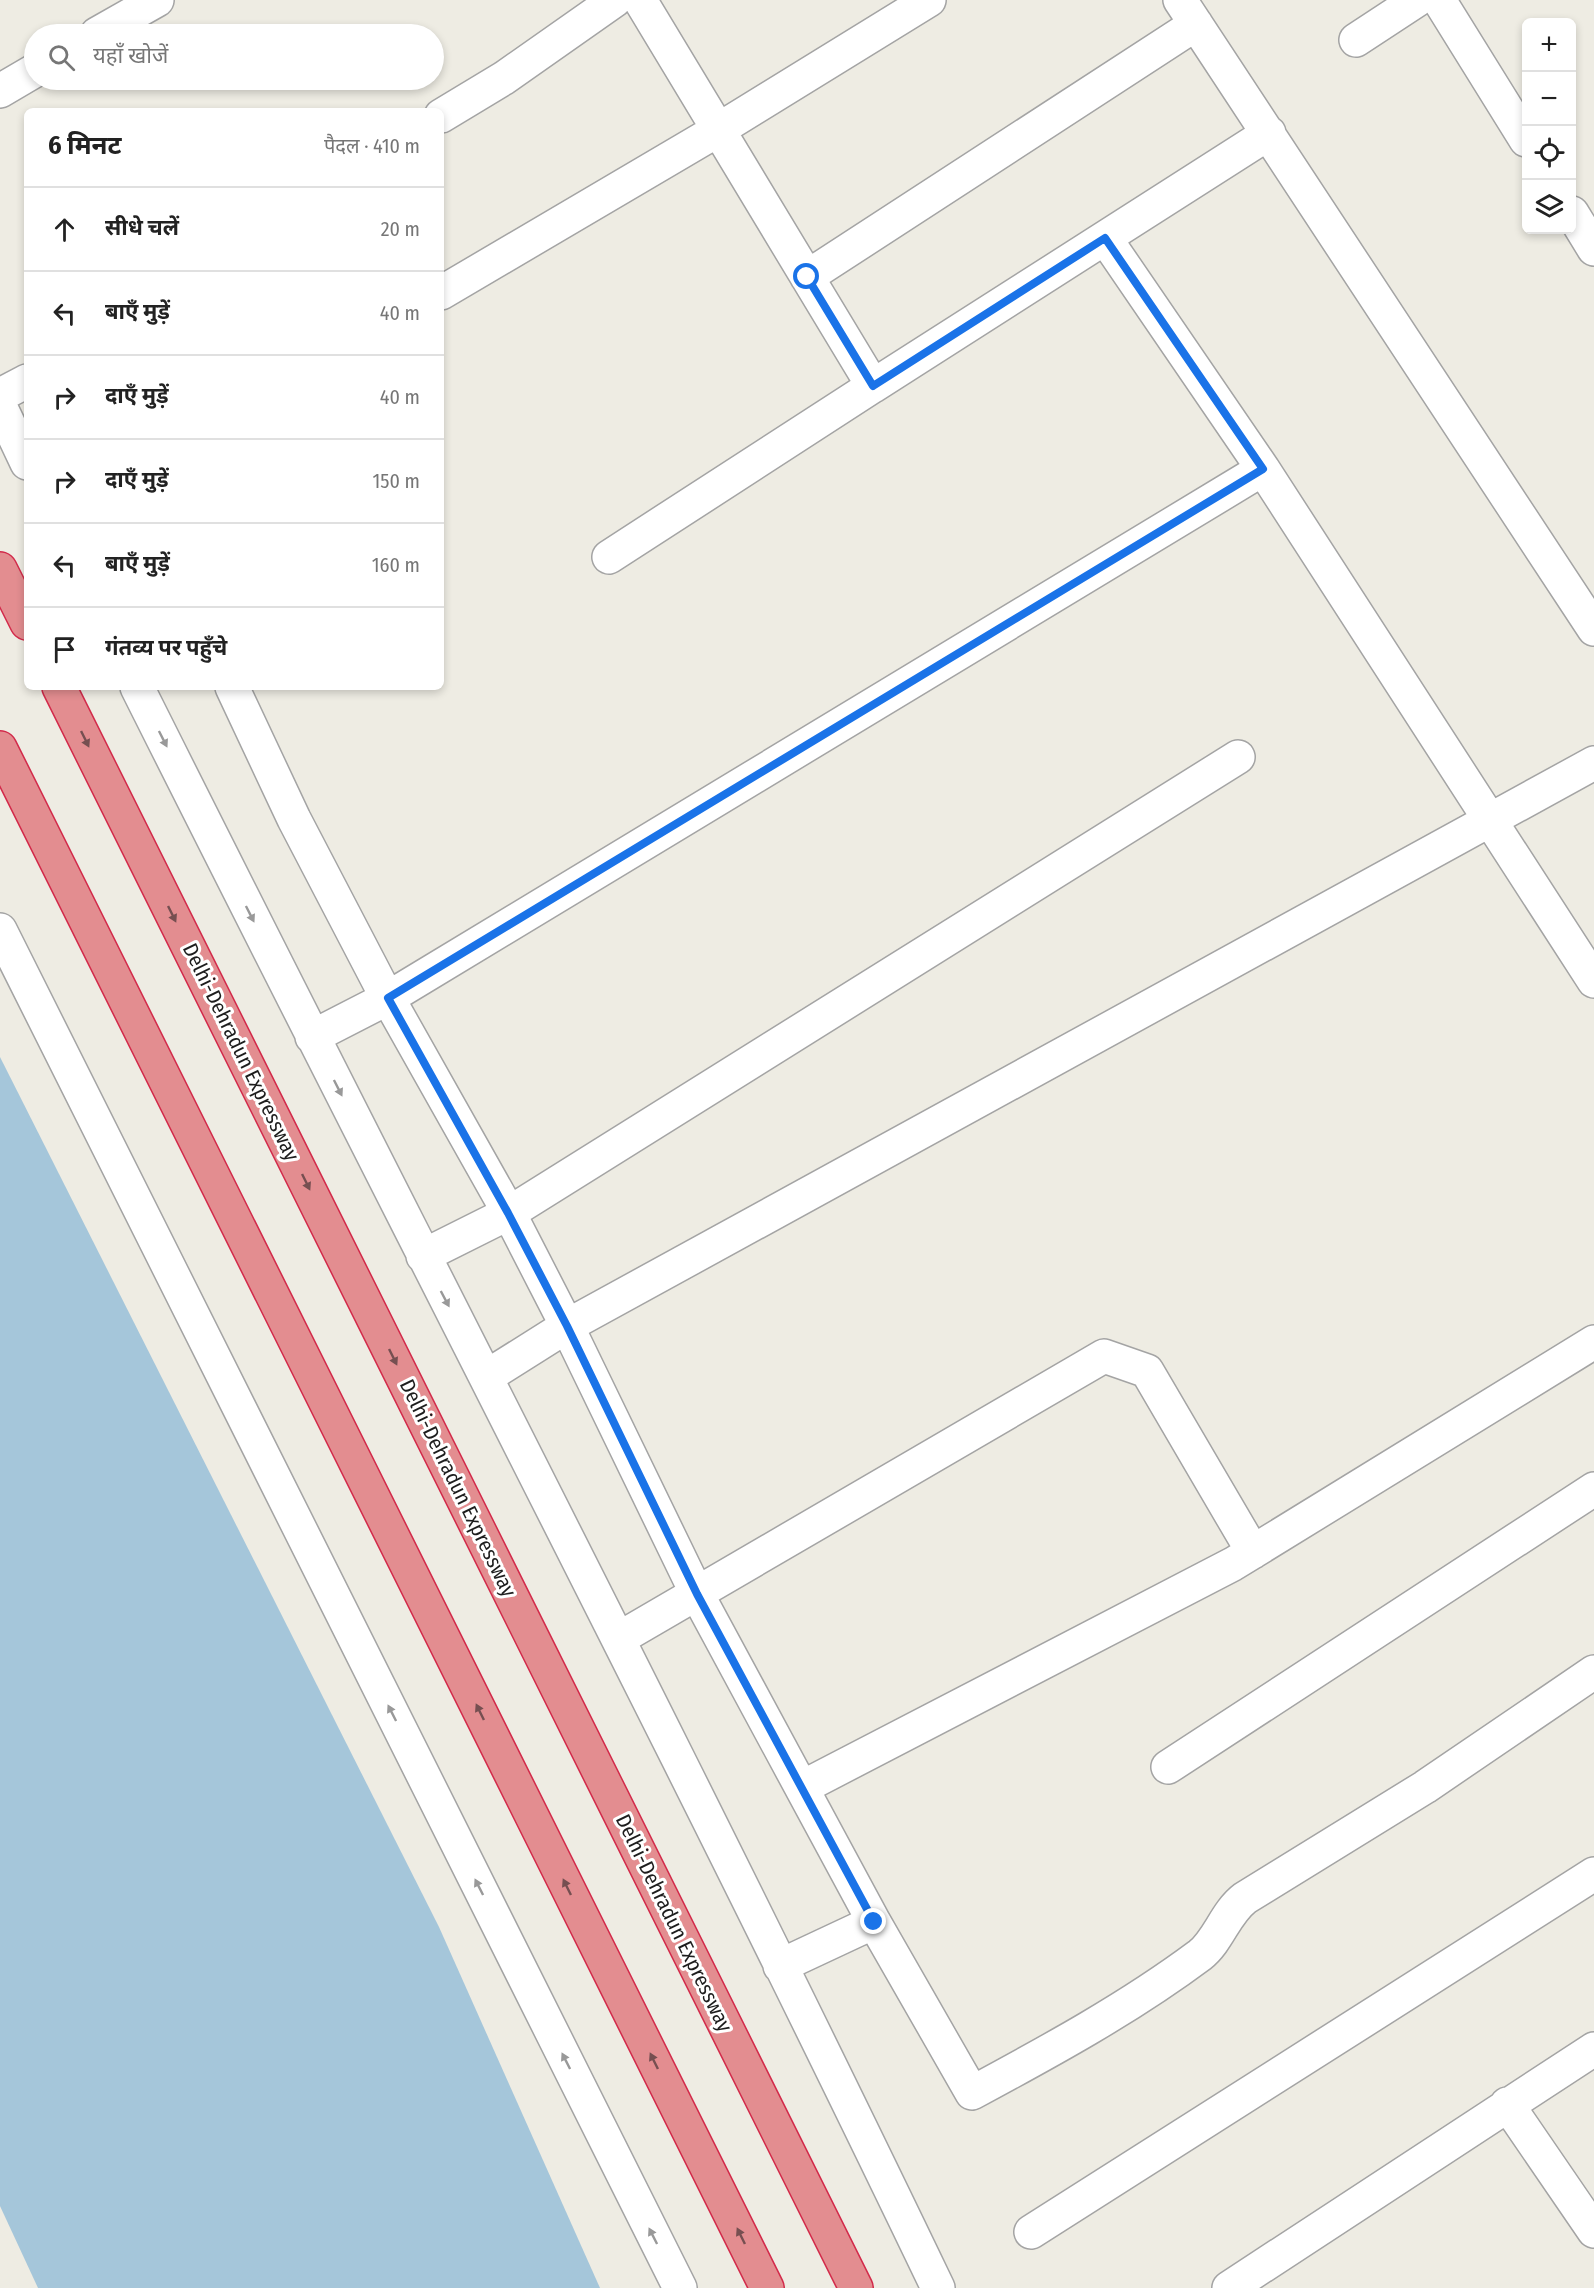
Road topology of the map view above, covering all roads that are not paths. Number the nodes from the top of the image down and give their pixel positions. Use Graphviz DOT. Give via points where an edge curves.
graph roads {
  1 [pos="157,0"];
  2 [pos="615,0"];
  3 [pos="640,0"];
  4 [pos="928,0"];
  5 [pos="1417,0"];
  6 [pos="1440,0"];
  7 [pos="1188,12"];
  8 [pos="115,24"];
  9 [pos="1356,40"];
  10 [pos="24,77"];
  11 [pos="0,91"];
  12 [pos="444,114"];
  13 [pos="718,130"];
  14 [pos="1522,132"];
  15 [pos="1269,133"];
  16 [pos="1576,220"];
  17 [pos="1105,238"];
  18 [pos="1594,249"];
  19 [pos="807,277"];
  20 [pos="444,291"];
  21 [pos="24,383"];
  22 [pos="873,386"];
  23 [pos="0,395"];
  24 [pos="0,406"];
  25 [pos="24,457"];
  26 [pos="1263,469"];
  27 [pos="609,557"];
  28 [pos="0,569"];
  29 [pos="24,617"];
  30 [pos="1594,629"];
  31 [pos="60,690"];
  32 [pos="138,690"];
  33 [pos="233,690"];
  34 [pos="0,748"];
  35 [pos="1238,757"];
  36 [pos="1594,763"];
  37 [pos="1491,820"];
  38 [pos="0,930"];
  39 [pos="1594,981"];
  40 [pos="384,1000"];
  41 [pos="312,1037"];
  42 [pos="503,1216"];
  43 [pos="436,1249"];
  44 [pos="563,1328"];
  45 [pos="1594,1342"];
  46 [pos="486,1377"];
  47 [pos="1594,1489"];
  48 [pos="1253,1552"];
  49 [pos="691,1598"];
  50 [pos="633,1631"];
  51 [pos="1594,1672"];
  52 [pos="1168,1767"];
  53 [pos="803,1787"];
  54 [pos="1594,1874"];
  55 [pos="866,1926"];
  56 [pos="780,1966"];
  57 [pos="1594,2049"];
  58 [pos="1507,2104"];
  59 [pos="1594,2231"];
  60 [pos="1031,2232"];
  61 [pos="680,2288"];
  62 [pos="767,2288"];
  63 [pos="856,2288"];
  64 [pos="938,2288"];
  65 [pos="1229,2288"];
  1 -- 8 [label="street"];
  2 -- 12 [label="street" via="504,78"];
  3 -- 13 [label="street"];
  4 -- 13 [label="street"];
  5 -- 9 [label="street"];
  6 -- 14 [label="street"];
  7 -- 15 [label="street"];
  7 -- 19 [label="street"];
  10 -- 11 [label="street"];
  13 -- 19 [label="street"];
  13 -- 20 [label="street"];
  15 -- 17 [label="street"];
  15 -- 30 [label="street"];
  16 -- 18 [label="street"];
  17 -- 22 [label="street"];
  17 -- 26 [label="street"];
  19 -- 22 [label="street"];
  21 -- 23 [label="street"];
  22 -- 27 [label="street"];
  24 -- 25 [label="street"];
  26 -- 37 [label="street"];
  26 -- 40 [label="street"];
  28 -- 29 [label="highway"];
  31 -- 63 [label="highway, Delhi-Dehradun Expressway, one-way"];
  32 -- 41 [label="street, one-way"];
  33 -- 40 [label="street"];
  62 -- 34 [label="highway, one-way"];
  35 -- 42 [label="street"];
  36 -- 37 [label="street"];
  37 -- 39 [label="street"];
  37 -- 44 [label="street"];
  61 -- 38 [label="street, one-way"];
  40 -- 41 [label="street"];
  40 -- 42 [label="street"];
  41 -- 43 [label="street, one-way"];
  42 -- 43 [label="street"];
  42 -- 44 [label="street"];
  43 -- 46 [label="street, one-way"];
  44 -- 46 [label="street"];
  44 -- 49 [label="street"];
  45 -- 48 [label="street"];
  46 -- 50 [label="street"];
  47 -- 52 [label="street"];
  48 -- 49 [label="street" via="1147,1371 1104,1356"];
  48 -- 53 [label="street"];
  49 -- 50 [label="street"];
  49 -- 53 [label="street"];
  50 -- 56 [label="street"];
  51 -- 55 [label="street" via="1425,1787 1245,1898 1226,1916 1207,1949 1158,1984 1053,2050 972,2093"];
  53 -- 55 [label="street"];
  54 -- 60 [label="street"];
  55 -- 56 [label="street"];
  56 -- 64 [label="street"];
  57 -- 58 [label="street"];
  58 -- 59 [label="street"];
  58 -- 65 [label="street"];
}
